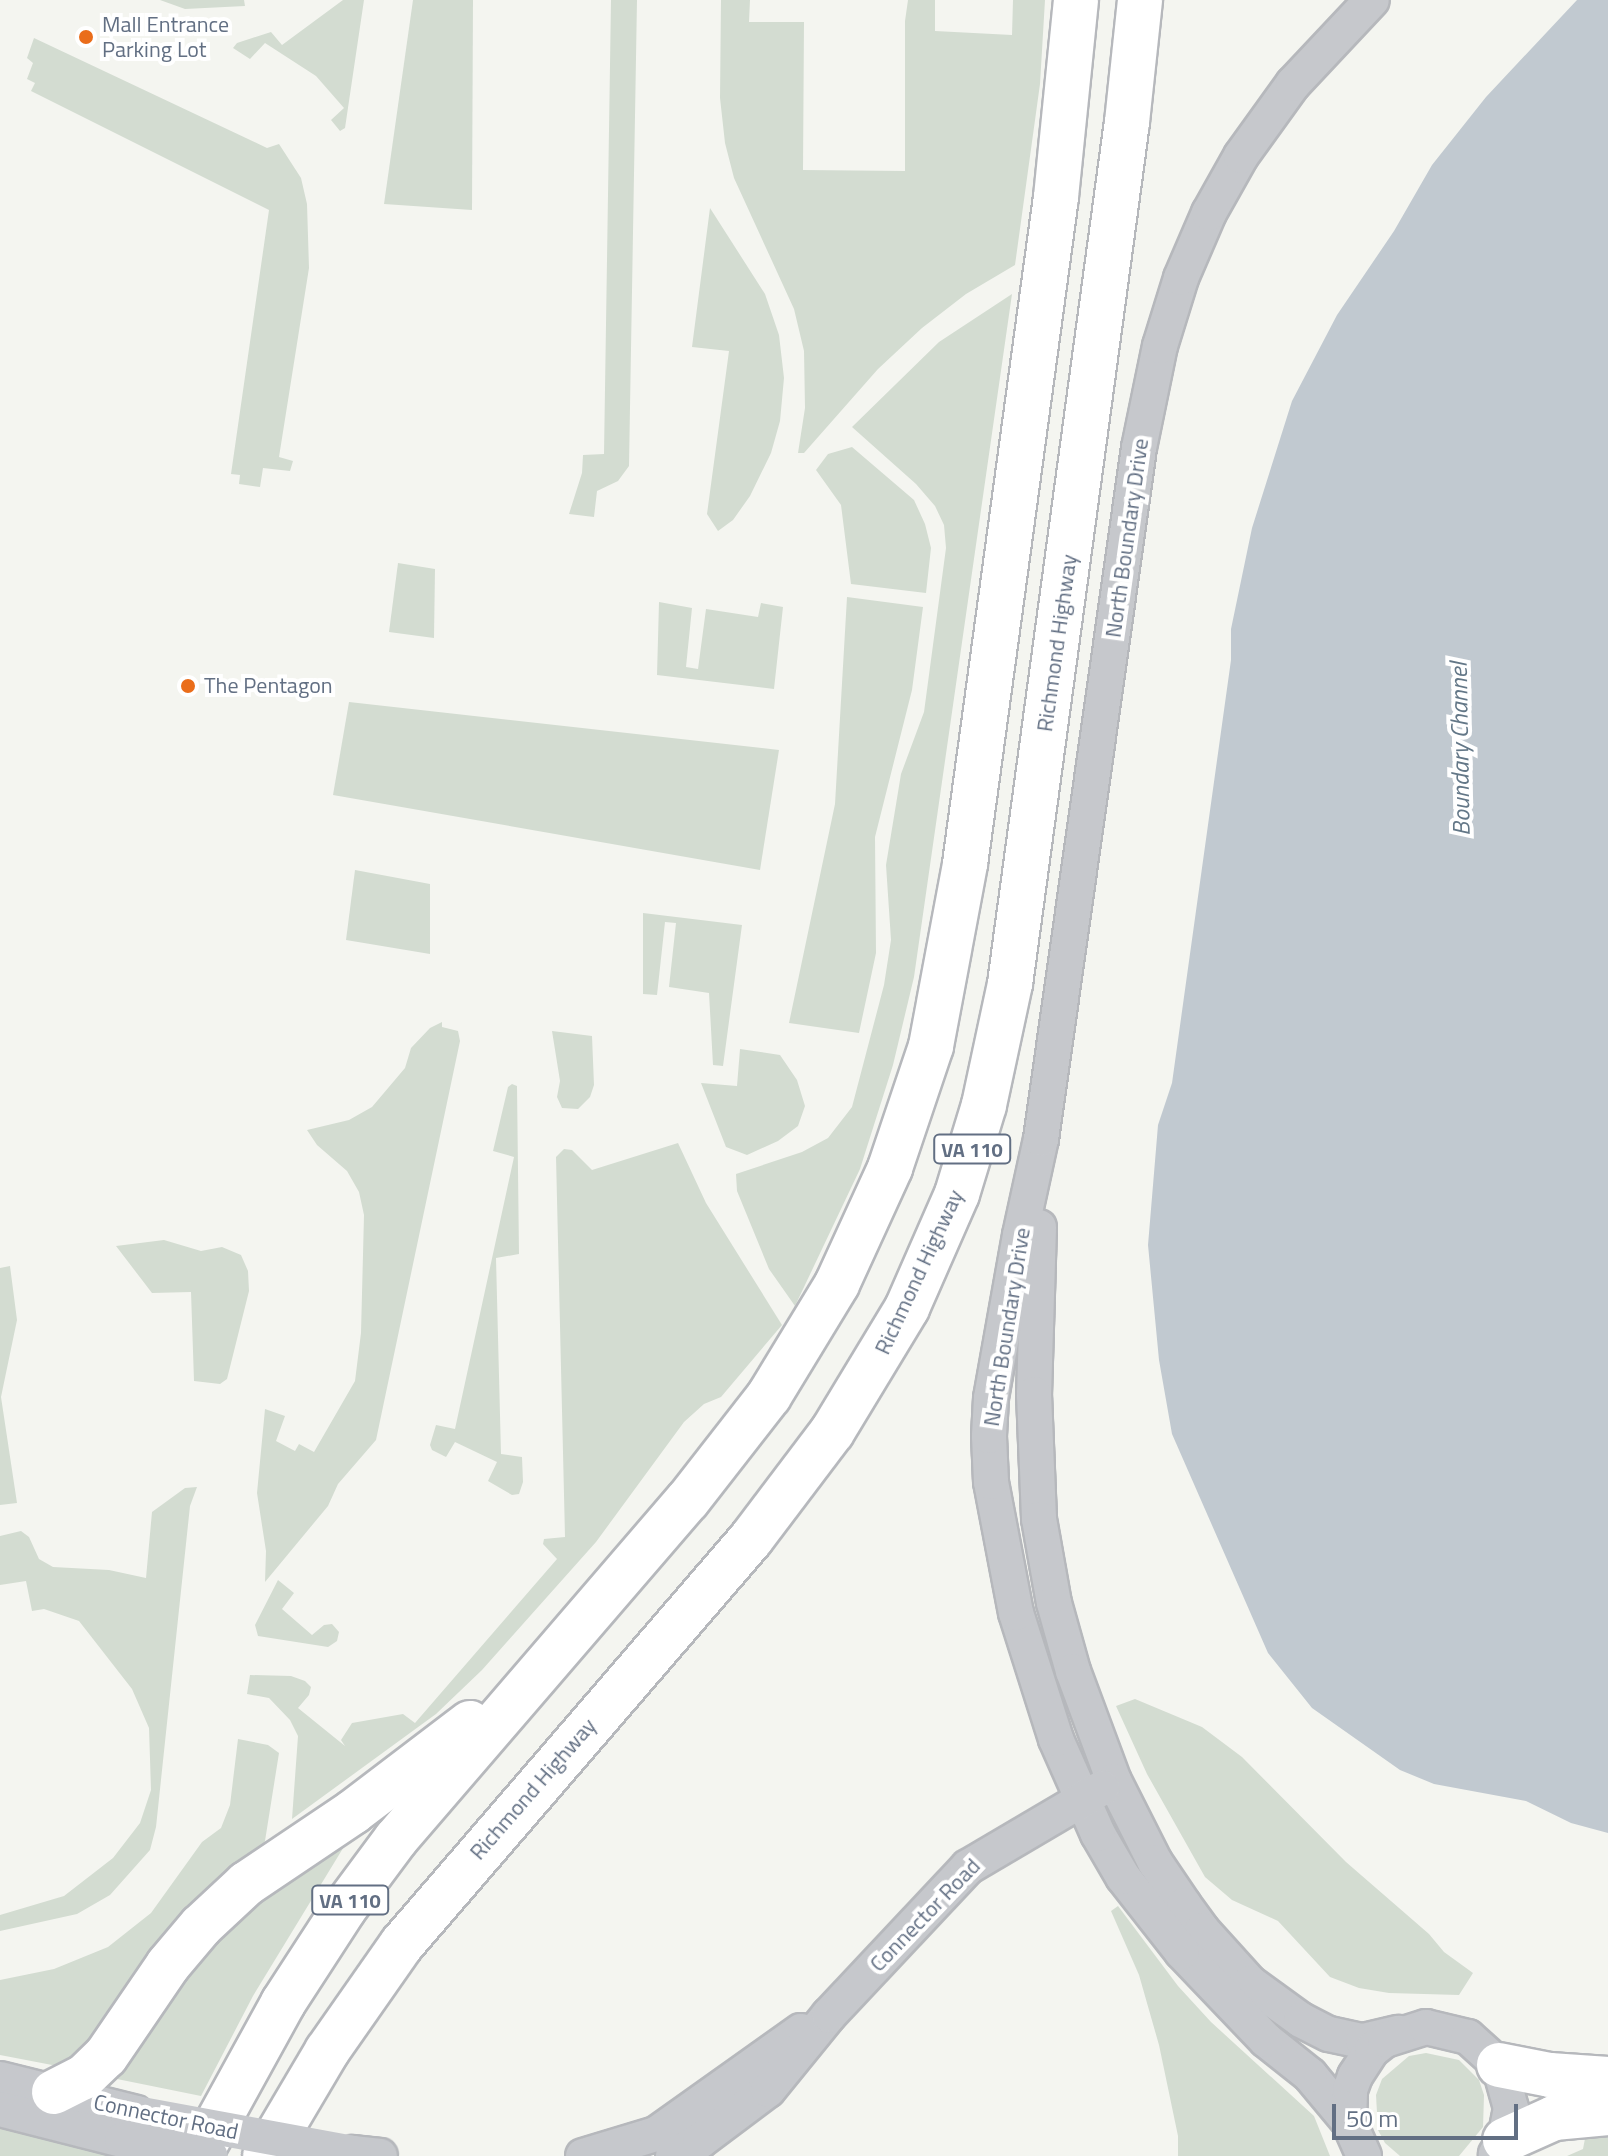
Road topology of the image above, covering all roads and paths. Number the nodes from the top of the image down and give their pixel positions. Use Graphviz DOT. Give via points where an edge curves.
graph roads {
  1 [pos="1076,0"];
  2 [pos="1140,0"];
  3 [pos="1372,0"];
  4 [pos="1041,1139"];
  5 [pos="539,1671"];
  6 [pos="1114,1781"];
  7 [pos="1081,1799"];
  8 [pos="829,2015"];
  9 [pos="1399,2033"];
  10 [pos="1499,2065"];
  11 [pos="0,2079"];
  12 [pos="1608,2079"];
  13 [pos="303,2090"];
  14 [pos="54,2092"];
  15 [pos="0,2109"];
  16 [pos="1608,2113"];
  17 [pos="1349,2122"];
  18 [pos="129,2126"];
  19 [pos="1500,2148"];
  20 [pos="366,2155"];
  21 [pos="199,2156"];
  22 [pos="211,2156"];
  23 [pos="265,2156"];
  24 [pos="273,2156"];
  25 [pos="583,2156"];
  26 [pos="673,2156"];
  27 [pos="1364,2156"];
  1 -- 5 [label="highway, VA 110" via="1056,197 965,864 921,1084 856,1249 792,1361 719,1463"];
  2 -- 13 [label="highway, Richmond Highway / VA 110" via="1010,984 984,1105 957,1194 907,1308 823,1445 751,1539 402,1944"];
  3 -- 4 [label="street, North Boundary Drive" via="1293,84 1241,156 1209,213 1170,313 1139,448"];
  4 -- 6 [label="street, North Boundary Drive" via="1034,1394 1039,1519 1062,1630"];
  4 -- 7 [label="street, North Boundary Drive" via="991,1398 991,1482 1019,1625"];
  5 -- 14 [label="highway" via="353,1812 246,1884 168,1965 106,2056 84,2077"];
  5 -- 21 [label="highway, VA 110" via="396,1839 344,1909 283,2003"];
  6 -- 7 [label="street, Connector Road"];
  6 -- 9 [label="street, North Boundary Drive" via="1177,1894 1250,1983 1329,2034 1363,2041"];
  7 -- 8 [label="street, Connector Road" via="968,1867"];
  7 -- 17 [label="street, North Boundary Drive" via="1123,1877 1182,1952 1266,2040 1310,2075"];
  8 -- 25 [label="street, Connector Road" via="782,2042 656,2134"];
  8 -- 26 [label="street, Connector Road" via="768,2090"];
  9 -- 10 [label="street, North Boundary Drive" via="1426,2027 1455,2031 1480,2044"];
  9 -- 17 [label="street" via="1362,2062 1350,2090"];
  10 -- 12 [label="highway"];
  10 -- 19 [label="street" via="1511,2108"];
  11 -- 14 [label="street, Connector Road"];
  13 -- 23 [label="highway, Richmond Highway / VA 110"];
  13 -- 24 [label="highway"];
  14 -- 18 [label="street, Connector Road"];
  15 -- 18 [label="street, Connector Road"];
  16 -- 19 [label="highway" via="1554,2118"];
  17 -- 27 [label="street"];
  18 -- 20 [label="street, Connector Road, bridge"];
  18 -- 22 [label="street, Connector Road, bridge"];
}
